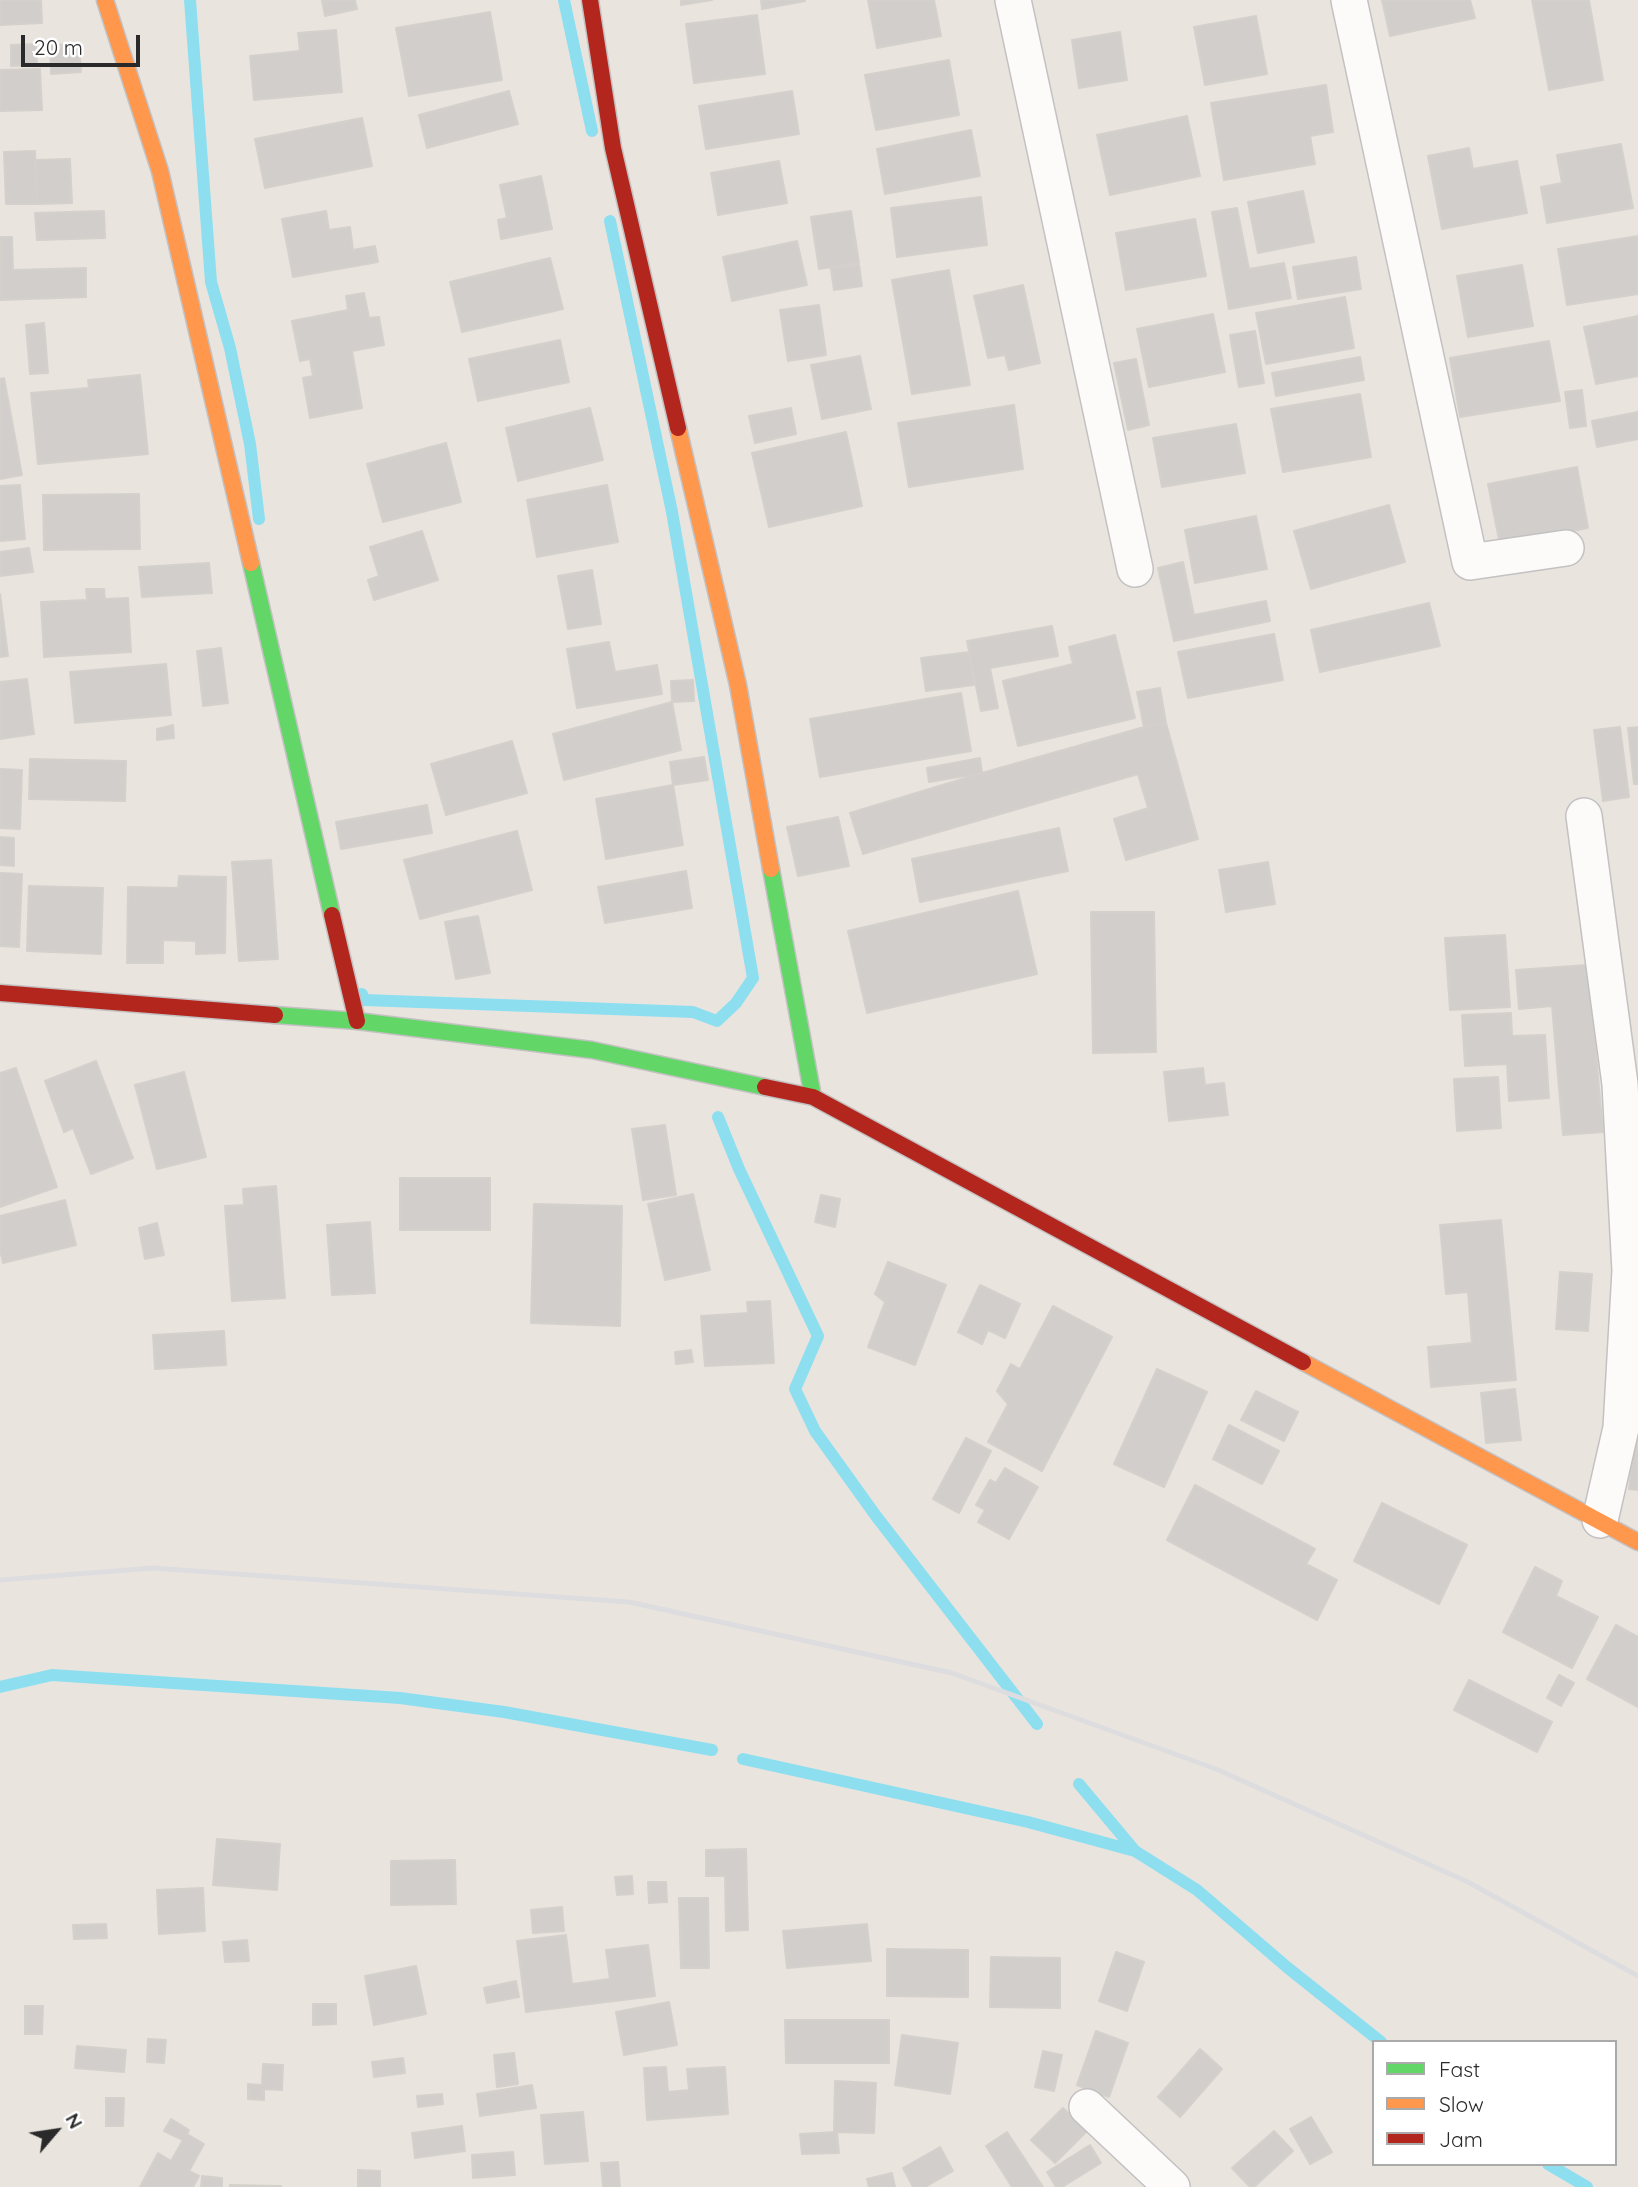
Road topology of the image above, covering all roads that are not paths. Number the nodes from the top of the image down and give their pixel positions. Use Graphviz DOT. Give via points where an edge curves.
graph roads {
  1 [pos="106,0"];
  2 [pos="590,0"];
  3 [pos="1013,0"];
  4 [pos="1349,0"];
  5 [pos="1566,548"];
  6 [pos="1135,569"];
  7 [pos="1584,816"];
  8 [pos="0,993"];
  9 [pos="357,1021"];
  10 [pos="813,1097"];
  11 [pos="1600,1520"];
  12 [pos="1638,1542"];
  13 [pos="1087,2108"];
  14 [pos="1172,2187"];
  1 -- 9 [label="street" via="160,171"];
  2 -- 10 [label="street" via="612,148 738,685"];
  3 -- 6 [label="street"];
  4 -- 5 [label="street" via="1470,562"];
  7 -- 11 [label="street" via="1620,1084 1630,1271 1621,1428"];
  8 -- 9 [label="street"];
  9 -- 10 [label="street" via="592,1050"];
  10 -- 11 [label="street"];
  11 -- 12 [label="street"];
  13 -- 14 [label="street"];
}
